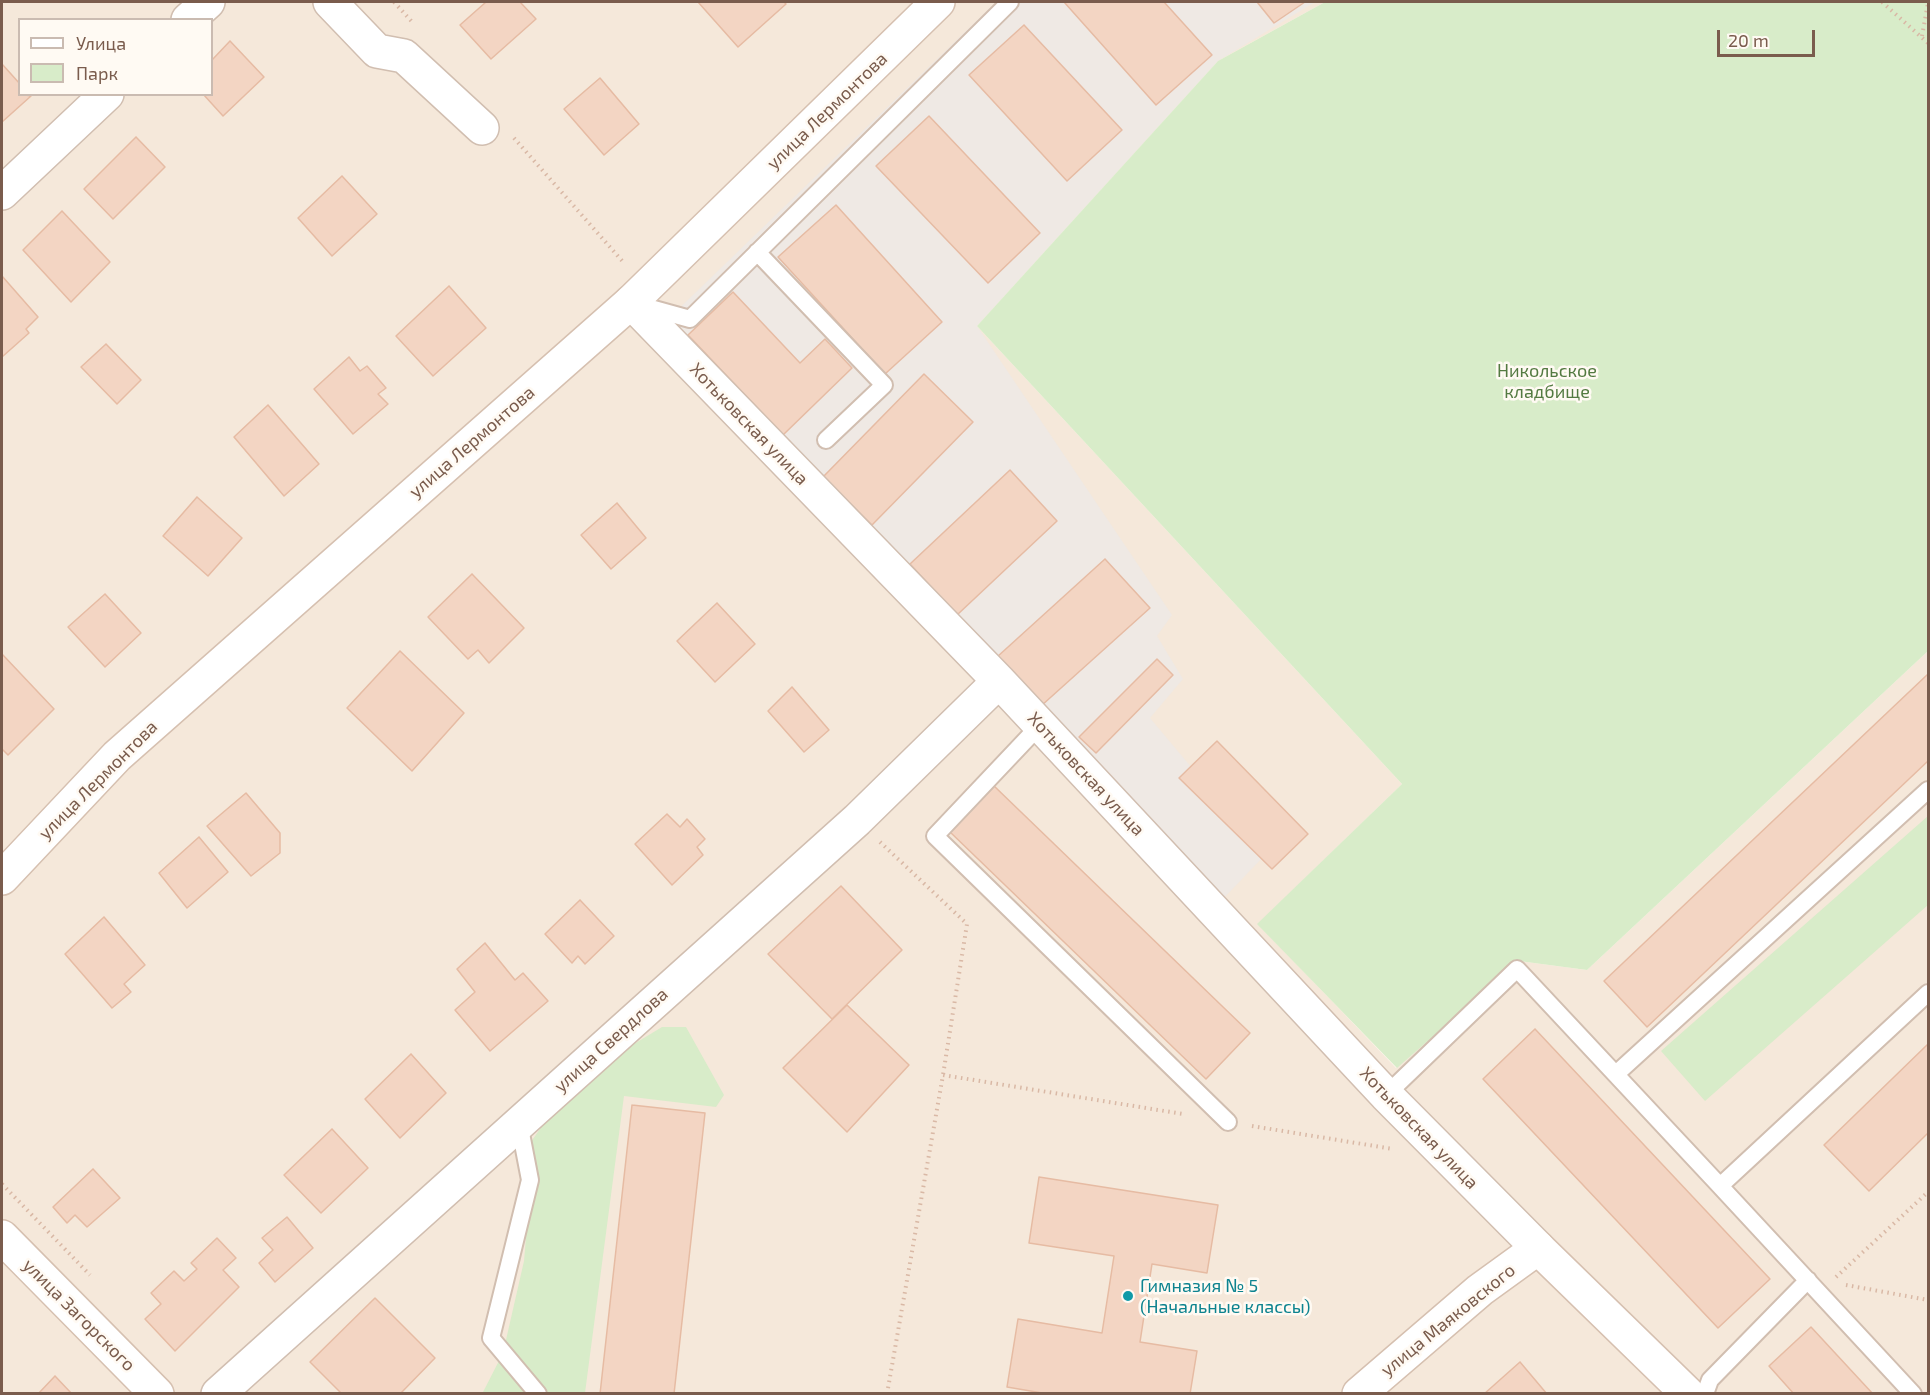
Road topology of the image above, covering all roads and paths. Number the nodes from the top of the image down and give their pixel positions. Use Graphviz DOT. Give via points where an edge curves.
graph roads {
  1 [pos="208,2"];
  2 [pos="330,2"];
  3 [pos="394,2"];
  4 [pos="938,2"];
  5 [pos="1010,2"];
  6 [pos="1882,2"];
  7 [pos="1929,3"];
  8 [pos="190,18"];
  9 [pos="417,28"];
  10 [pos="1922,37"];
  11 [pos="1929,43"];
  12 [pos="105,96"];
  13 [pos="496,130"];
  14 [pos="2,193"];
  15 [pos="757,252"];
  16 [pos="639,295"];
  17 [pos="826,440"];
  18 [pos="999,681"];
  19 [pos="1040,725"];
  20 [pos="1929,790"];
  21 [pos="857,820"];
  22 [pos="2,878"];
  23 [pos="1929,993"];
  24 [pos="1616,1074"];
  25 [pos="943,1075"];
  26 [pos="1386,1095"];
  27 [pos="1228,1122"];
  28 [pos="519,1123"];
  29 [pos="1405,1151"];
  30 [pos="1720,1186"];
  31 [pos="1929,1192"];
  32 [pos="2,1237"];
  33 [pos="1538,1248"];
  34 [pos="1808,1280"];
  35 [pos="1929,1300"];
  36 [pos="157,1394"];
  37 [pos="218,1394"];
  38 [pos="538,1394"];
  39 [pos="887,1394"];
  40 [pos="1359,1394"];
  41 [pos="1688,1394"];
  42 [pos="1706,1394"];
  43 [pos="1913,1394"];
  1 -- 8 [label="street"];
  2 -- 13 [label="street" via="377,51 404,56"];
  3 -- 9 [label="path"];
  4 -- 16 [label="street, улица Лермонтова"];
  5 -- 15 [label="lane"];
  6 -- 10 [label="path"];
  7 -- 10 [label="path"];
  10 -- 11 [label="path"];
  12 -- 14 [label="street"];
  13 -- 16 [label="path"];
  15 -- 16 [label="lane" via="690,319"];
  15 -- 17 [label="lane" via="884,385"];
  16 -- 18 [label="street, Хотьковская улица"];
  16 -- 22 [label="street, улица Лермонтова" via="117,756"];
  18 -- 19 [label="street, Хотьковская улица"];
  18 -- 21 [label="street, улица Свердлова"];
  19 -- 26 [label="street, Хотьковская улица"];
  19 -- 27 [label="lane" via="935,836"];
  20 -- 24 [label="lane"];
  21 -- 25 [label="path" via="967,924"];
  21 -- 28 [label="street, улица Свердлова"];
  23 -- 30 [label="lane"];
  24 -- 26 [label="lane" via="1517,969"];
  24 -- 30 [label="lane"];
  25 -- 27 [label="path"];
  25 -- 39 [label="path"];
  26 -- 33 [label="street, Хотьковская улица"];
  27 -- 29 [label="path"];
  28 -- 37 [label="street, улица Свердлова"];
  28 -- 38 [label="lane" via="530,1180 491,1338"];
  30 -- 34 [label="lane"];
  31 -- 35 [label="path" via="1831,1282"];
  32 -- 36 [label="street, улица Загорского"];
  33 -- 40 [label="street, улица Маяковского" via="1480,1290"];
  33 -- 41 [label="street, Хотьковская улица"];
  34 -- 42 [label="lane" via="1710,1380"];
  34 -- 43 [label="lane"];
}
